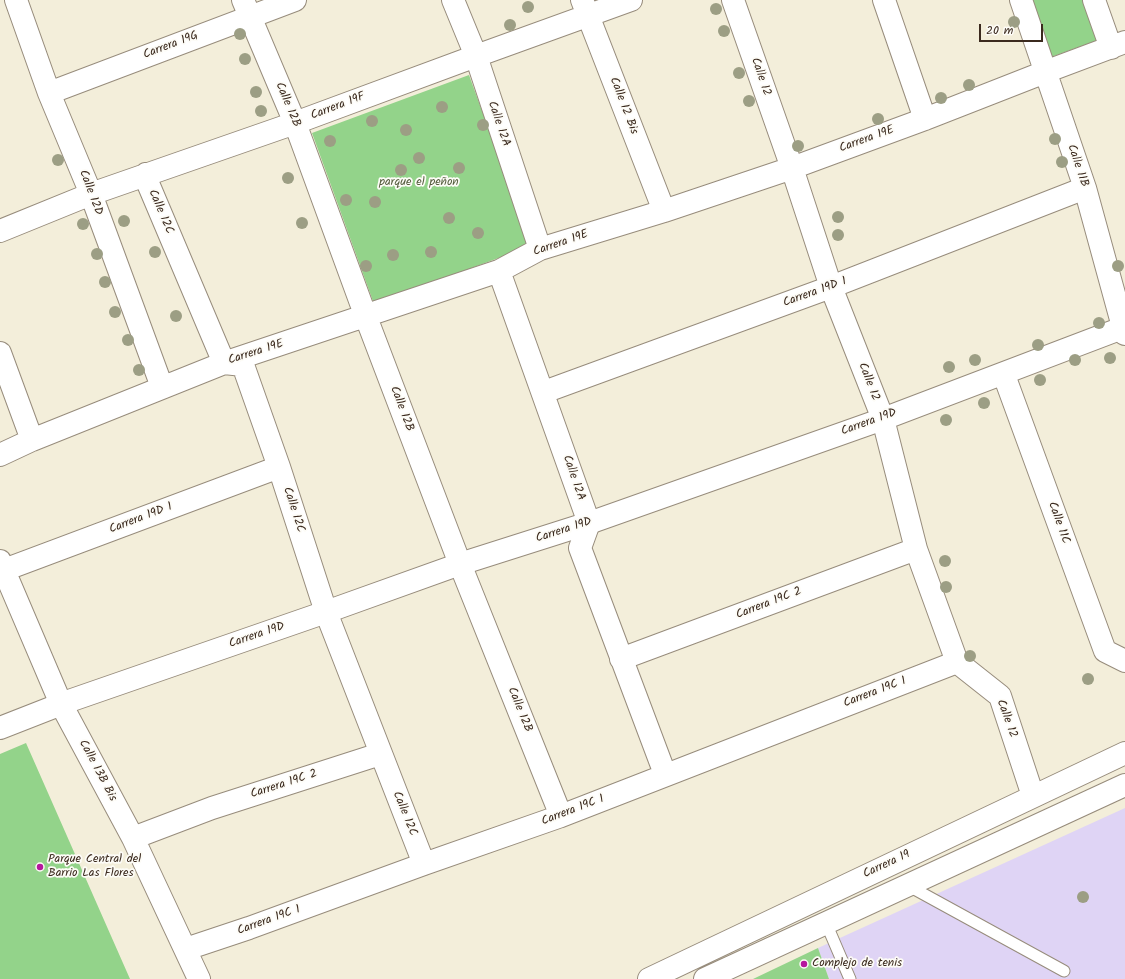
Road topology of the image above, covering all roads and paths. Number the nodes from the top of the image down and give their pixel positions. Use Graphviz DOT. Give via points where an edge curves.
graph roads {
  1 [pos="16,0"];
  2 [pos="294,0"];
  3 [pos="453,0"];
  4 [pos="631,0"];
  5 [pos="733,0"];
  6 [pos="884,0"];
  7 [pos="1022,0"];
  8 [pos="1094,0"];
  9 [pos="246,8"];
  10 [pos="585,8"];
  11 [pos="1118,45"];
  12 [pos="476,56"];
  13 [pos="1045,72"];
  14 [pos="49,93"];
  15 [pos="926,120"];
  16 [pos="295,123"];
  17 [pos="792,168"];
  18 [pos="146,174"];
  19 [pos="1085,188"];
  20 [pos="90,194"];
  21 [pos="664,211"];
  22 [pos="0,231"];
  23 [pos="540,249"];
  24 [pos="499,271"];
  25 [pos="831,287"];
  26 [pos="366,317"];
  27 [pos="1124,330"];
  28 [pos="0,353"];
  29 [pos="224,363"];
  30 [pos="1004,375"];
  31 [pos="162,387"];
  32 [pos="544,392"];
  33 [pos="883,419"];
  34 [pos="32,440"];
  35 [pos="0,455"];
  36 [pos="279,467"];
  37 [pos="589,523"];
  38 [pos="916,549"];
  39 [pos="460,564"];
  40 [pos="2,565"];
  41 [pos="326,612"];
  42 [pos="621,659"];
  43 [pos="1125,661"];
  44 [pos="957,662"];
  45 [pos="61,704"];
  46 [pos="0,728"];
  47 [pos="1125,753"];
  48 [pos="380,754"];
  49 [pos="664,774"];
  50 [pos="1125,785"];
  51 [pos="1033,796"];
  52 [pos="561,816"];
  53 [pos="133,838"];
  54 [pos="424,864"];
  55 [pos="907,885"];
  56 [pos="826,923"];
  57 [pos="186,948"];
  58 [pos="1064,971"];
  59 [pos="199,979"];
  60 [pos="649,979"];
  61 [pos="705,979"];
  62 [pos="850,979"];
  1 -- 14 [label="street, Calle 12D"];
  2 -- 9 [label="street, Carrera 19G"];
  3 -- 12 [label="street, Calle 12A"];
  4 -- 10 [label="street, Carrera 19F"];
  5 -- 17 [label="street, Calle 12"];
  6 -- 15 [label="street"];
  7 -- 13 [label="street, Calle 11B"];
  8 -- 11 [label="street"];
  9 -- 14 [label="street, Carrera 19G"];
  9 -- 16 [label="street, Calle 12B"];
  10 -- 12 [label="street, Carrera 19F"];
  10 -- 21 [label="street, Calle 12 Bis"];
  11 -- 13 [label="street, Carrera 19E"];
  12 -- 16 [label="street, Carrera 19F"];
  12 -- 23 [label="street, Calle 12A"];
  13 -- 15 [label="street, Carrera 19E"];
  13 -- 19 [label="street, Calle 11B"];
  14 -- 20 [label="street, Calle 12D"];
  15 -- 17 [label="street, Carrera 19E"];
  16 -- 18 [label="street, Carrera 19F"];
  16 -- 26 [label="street, Calle 12B"];
  17 -- 21 [label="street, Carrera 19E"];
  17 -- 25 [label="street, Calle 12"];
  18 -- 20 [label="street, Carrera 19F"];
  18 -- 29 [label="street, Calle 12C"];
  19 -- 25 [label="street, Carrera 19D 1"];
  19 -- 27 [label="street, Calle 11B"];
  20 -- 22 [label="street, Carrera 19F"];
  20 -- 31 [label="street, Calle 12D"];
  21 -- 23 [label="street, Carrera 19E"];
  23 -- 24 [label="street, Carrera 19E"];
  24 -- 26 [label="street, Carrera 19E"];
  24 -- 32 [label="street, Calle 12A"];
  25 -- 32 [label="street, Carrera 19D 1"];
  25 -- 33 [label="street, Calle 12"];
  26 -- 29 [label="street, Carrera 19E"];
  26 -- 39 [label="street, Calle 12B"];
  27 -- 30 [label="street, Carrera 19D"];
  28 -- 34 [label="street"];
  29 -- 31 [label="street, Carrera 19E"];
  29 -- 36 [label="street, Calle 12C" via="243,365"];
  30 -- 33 [label="street, Carrera 19D"];
  30 -- 43 [label="street, Calle 11C" via="1105,651"];
  31 -- 34 [label="street, Carrera 19E"];
  32 -- 37 [label="street, Calle 12A"];
  33 -- 37 [label="street, Carrera 19D"];
  33 -- 38 [label="street, Calle 12"];
  34 -- 35 [label="street, Carrera 19E"];
  36 -- 40 [label="street, Carrera 19D 1"];
  36 -- 41 [label="street, Calle 12C"];
  37 -- 39 [label="street, Carrera 19D"];
  37 -- 42 [label="street" via="580,548"];
  38 -- 42 [label="street, Carrera 19C 2"];
  38 -- 44 [label="street, Calle 12"];
  39 -- 41 [label="street, Carrera 19D"];
  39 -- 52 [label="street, Calle 12B"];
  40 -- 45 [label="street, Calle 13B Bis"];
  41 -- 45 [label="street, Carrera 19D"];
  41 -- 48 [label="street, Calle 12C"];
  42 -- 49 [label="street"];
  44 -- 49 [label="street, Carrera 19C 1"];
  44 -- 51 [label="street, Calle 12" via="1000,696"];
  45 -- 46 [label="street, Carrera 19D"];
  45 -- 53 [label="street, Calle 13B Bis"];
  47 -- 51 [label="street, Carrera 19"];
  48 -- 53 [label="street, Carrera 19C 2" via="187,816"];
  48 -- 54 [label="street, Calle 12C"];
  49 -- 52 [label="street, Carrera 19C 1"];
  50 -- 55 [label="street"];
  51 -- 60 [label="street, Carrera 19"];
  52 -- 54 [label="street, Carrera 19C 1"];
  53 -- 57 [label="street, Calle 13B Bis"];
  54 -- 57 [label="street, Carrera 19C 1" via="249,928"];
  55 -- 56 [label="street"];
  55 -- 58 [label="lane"];
  56 -- 61 [label="street"];
  56 -- 62 [label="lane"];
  57 -- 59 [label="street, Calle 13B Bis"];
}
